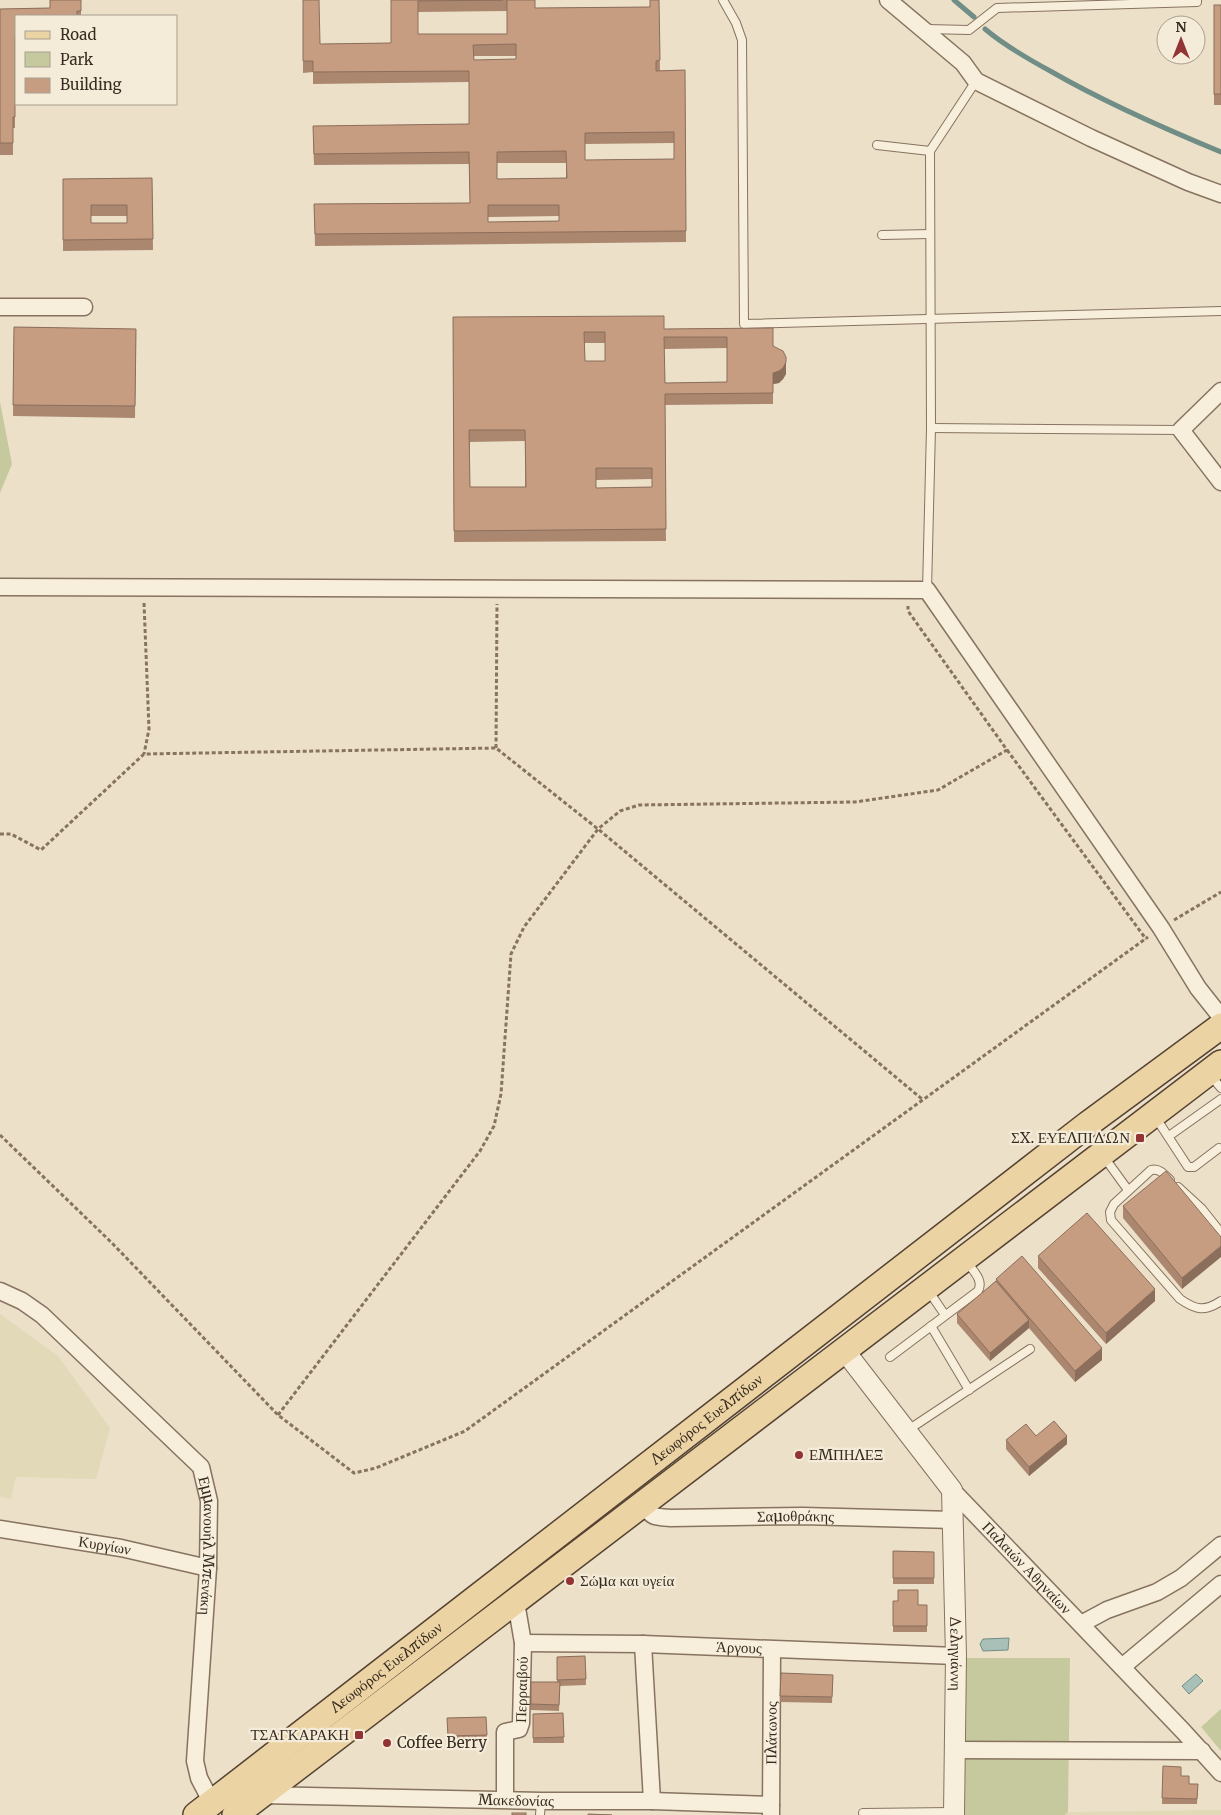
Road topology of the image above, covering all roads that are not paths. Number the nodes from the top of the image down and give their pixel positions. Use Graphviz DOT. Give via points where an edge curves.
graph roads {
  1 [pos="723,0"];
  2 [pos="888,0"];
  3 [pos="1197,0"];
  4 [pos="925,29"];
  5 [pos="976,81"];
  6 [pos="878,145"];
  7 [pos="930,151"];
  8 [pos="1221,194"];
  9 [pos="930,234"];
  10 [pos="882,235"];
  11 [pos="0,307"];
  12 [pos="84,307"];
  13 [pos="1221,312"];
  14 [pos="929,320"];
  15 [pos="1221,392"];
  16 [pos="931,428"];
  17 [pos="1181,430"];
  18 [pos="1221,482"];
  19 [pos="0,587"];
  20 [pos="927,590"];
  21 [pos="1221,1016"];
  22 [pos="1221,1026"];
  23 [pos="1217,1075"];
  24 [pos="1221,1099"];
  25 [pos="1154,1114"];
  26 [pos="1169,1136"];
  27 [pos="1219,1148"];
  28 [pos="1102,1154"];
  29 [pos="1128,1190"];
  30 [pos="1221,1232"];
  31 [pos="964,1259"];
  32 [pos="927,1287"];
  33 [pos="0,1291"];
  34 [pos="1221,1301"];
  35 [pos="946,1315"];
  36 [pos="931,1326"];
  37 [pos="1030,1348"];
  38 [pos="844,1350"];
  39 [pos="890,1357"];
  40 [pos="969,1390"];
  41 [pos="906,1432"];
  42 [pos="952,1490"];
  43 [pos="643,1504"];
  44 [pos="953,1520"];
  45 [pos="0,1529"];
  46 [pos="1221,1545"];
  47 [pos="208,1568"];
  48 [pos="1221,1584"];
  49 [pos="518,1599"];
  50 [pos="1081,1624"];
  51 [pos="523,1643"];
  52 [pos="643,1644"];
  53 [pos="772,1650"];
  54 [pos="956,1656"];
  55 [pos="1122,1667"];
  56 [pos="955,1750"];
  57 [pos="1202,1751"];
  58 [pos="1221,1773"];
  59 [pos="261,1795"];
  60 [pos="505,1799"];
  61 [pos="652,1801"];
  62 [pos="540,1808"];
  63 [pos="204,1809"];
  64 [pos="771,1810"];
  65 [pos="863,1813"];
  66 [pos="954,1814"];
  67 [pos="235,1815"];
  1 -- 14 [label="lane" via="742,40 744,324"];
  2 -- 4 [label="street"];
  3 -- 4 [label="lane" via="996,8 969,30"];
  4 -- 5 [label="street" via="963,63"];
  5 -- 7 [label="lane"];
  5 -- 8 [label="street" via="1091,138"];
  6 -- 7 [label="lane"];
  7 -- 9 [label="lane"];
  9 -- 10 [label="lane"];
  9 -- 14 [label="lane"];
  11 -- 12 [label="street"];
  13 -- 14 [label="lane"];
  14 -- 16 [label="lane"];
  15 -- 17 [label="street"];
  16 -- 17 [label="lane"];
  16 -- 20 [label="lane"];
  17 -- 18 [label="street"];
  19 -- 20 [label="street"];
  20 -- 21 [label="street" via="1161,928 1198,988"];
  22 -- 63 [label="main road, Λεωφόρος Ευελπίδων" via="1080,1130"];
  23 -- 25 [label="main road, Λεωφόρος Ευελπίδων"];
  24 -- 26 [label="lane"];
  25 -- 26 [label="lane"];
  25 -- 28 [label="main road, Λεωφόρος Ευελπίδων"];
  26 -- 27 [label="lane" via="1191,1168"];
  28 -- 29 [label="lane"];
  28 -- 31 [label="main road, Λεωφόρος Ευελπίδων"];
  29 -- 30 [label="lane" via="1151,1170 1161,1171 1202,1209"];
  29 -- 34 [label="lane" via="1114,1204 1111,1220 1180,1299 1193,1307 1210,1308"];
  31 -- 32 [label="main road, Λεωφόρος Ευελπίδων"];
  31 -- 35 [label="lane" via="981,1286"];
  32 -- 35 [label="lane"];
  32 -- 38 [label="main road, Λεωφόρος Ευελπίδων"];
  33 -- 47 [label="street, Εμμανουήλ Μπενάκη" via="42,1315 201,1467 209,1501"];
  35 -- 36 [label="lane"];
  36 -- 39 [label="lane"];
  36 -- 40 [label="lane"];
  37 -- 40 [label="lane"];
  38 -- 41 [label="street, Παλαιών Αθηναίων"];
  38 -- 43 [label="main road, Λεωφόρος Ευελπίδων"];
  40 -- 41 [label="lane"];
  41 -- 42 [label="street, Παλαιών Αθηναίων"];
  42 -- 44 [label="street, Δεληγιάννη"];
  42 -- 50 [label="street, Παλαιών Αθηναίων"];
  43 -- 44 [label="street, Σαμοθράκης" via="655,1517 671,1518 803,1516"];
  43 -- 49 [label="main road, Λεωφόρος Ευελπίδων"];
  44 -- 54 [label="street, Δεληγιάννη"];
  45 -- 47 [label="street, Κυργίων" via="121,1548"];
  46 -- 50 [label="street" via="1181,1578"];
  47 -- 63 [label="street, Εμμανουήλ Μπενάκη" via="195,1762"];
  48 -- 55 [label="street"];
  49 -- 51 [label="street, Περραιβού"];
  49 -- 59 [label="main road, Λεωφόρος Ευελπίδων"];
  50 -- 55 [label="street, Παλαιών Αθηναίων"];
  51 -- 52 [label="street, Άργους"];
  51 -- 60 [label="street, Περραιβού" via="521,1723 519,1729 505,1732 504,1739"];
  52 -- 53 [label="street, Άργους"];
  52 -- 61 [label="street"];
  53 -- 54 [label="street, Άργους"];
  53 -- 64 [label="street, Πλάτωνος"];
  54 -- 56 [label="street, Δεληγιάννη"];
  55 -- 57 [label="street, Παλαιών Αθηναίων"];
  56 -- 57 [label="street"];
  56 -- 66 [label="street, Δεληγιάννη"];
  57 -- 58 [label="street, Παλαιών Αθηναίων"];
  59 -- 60 [label="street, Μακεδονίας"];
  59 -- 67 [label="main road, Λεωφόρος Ευελπίδων"];
  60 -- 62 [label="street, Μακεδονίας"];
  61 -- 62 [label="street, Μακεδονίας"];
  61 -- 64 [label="street, Μακεδονίας"];
  65 -- 66 [label="lane"];
}
